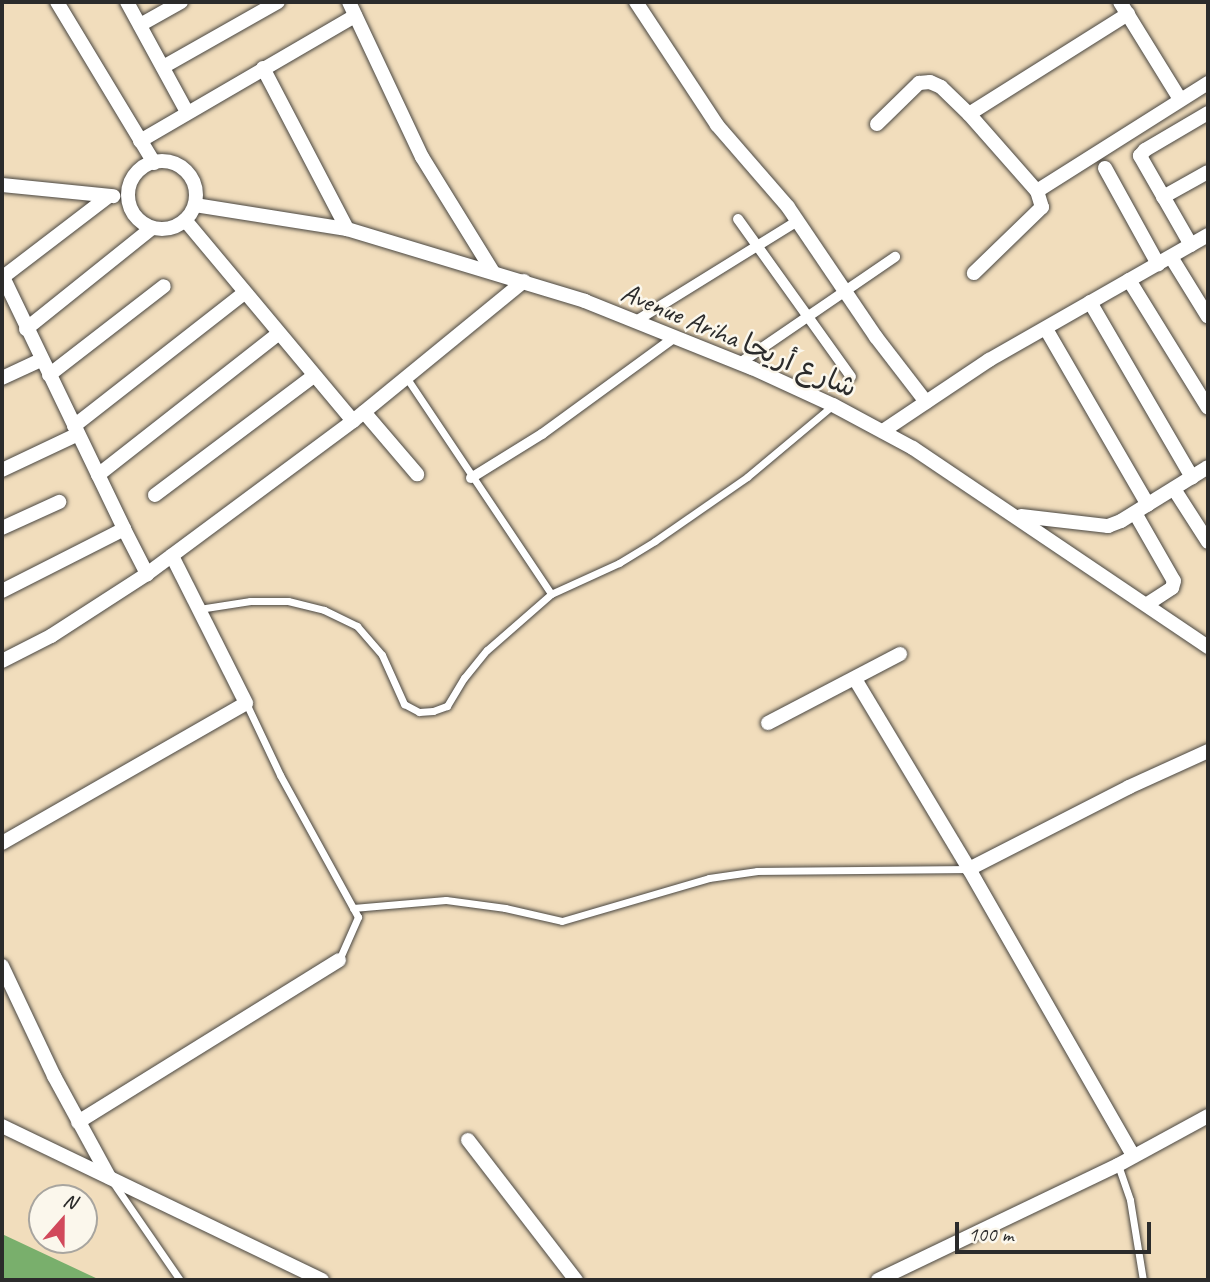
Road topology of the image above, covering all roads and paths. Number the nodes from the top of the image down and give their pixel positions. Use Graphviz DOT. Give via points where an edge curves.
graph roads {
  1 [pos="57,2"];
  2 [pos="127,2"];
  3 [pos="181,2"];
  4 [pos="278,2"];
  5 [pos="349,2"];
  6 [pos="636,2"];
  7 [pos="1124,8"];
  8 [pos="355,16"];
  9 [pos="140,25"];
  10 [pos="163,67"];
  11 [pos="263,68"];
  12 [pos="1208,83"];
  13 [pos="1180,99"];
  14 [pos="187,112"];
  15 [pos="1208,113"];
  16 [pos="969,114"];
  17 [pos="877,124"];
  18 [pos="140,141"];
  19 [pos="154,163"];
  20 [pos="1105,168"];
  21 [pos="1208,172"];
  22 [pos="2,185"];
  23 [pos="1037,191"];
  24 [pos="108,196"];
  25 [pos="128,197"];
  26 [pos="1163,197"];
  27 [pos="195,205"];
  28 [pos="738,219"];
  29 [pos="185,220"];
  30 [pos="797,221"];
  31 [pos="152,228"];
  32 [pos="347,229"];
  33 [pos="1208,236"];
  34 [pos="1191,245"];
  35 [pos="756,246"];
  36 [pos="895,257"];
  37 [pos="1164,260"];
  38 [pos="493,272"];
  39 [pos="974,273"];
  40 [pos="2,276"];
  41 [pos="1129,280"];
  42 [pos="524,282"];
  43 [pos="164,286"];
  44 [pos="244,293"];
  45 [pos="847,293"];
  46 [pos="1090,302"];
  47 [pos="1208,317"];
  48 [pos="807,319"];
  49 [pos="636,321"];
  50 [pos="26,329"];
  51 [pos="1046,329"];
  52 [pos="278,334"];
  53 [pos="675,337"];
  54 [pos="41,360"];
  55 [pos="740,363"];
  56 [pos="49,375"];
  57 [pos="312,377"];
  58 [pos="406,377"];
  59 [pos="851,377"];
  60 [pos="2,379"];
  61 [pos="926,402"];
  62 [pos="833,405"];
  63 [pos="1208,408"];
  64 [pos="358,416"];
  65 [pos="76,430"];
  66 [pos="883,431"];
  67 [pos="1208,467"];
  68 [pos="2,470"];
  69 [pos="417,474"];
  70 [pos="98,475"];
  71 [pos="1192,477"];
  72 [pos="471,478"];
  73 [pos="1174,489"];
  74 [pos="155,495"];
  75 [pos="59,502"];
  76 [pos="1148,505"];
  77 [pos="1135,513"];
  78 [pos="1016,515"];
  79 [pos="2,528"];
  80 [pos="124,529"];
  81 [pos="1208,542"];
  82 [pos="172,556"];
  83 [pos="147,574"];
  84 [pos="2,591"];
  85 [pos="551,594"];
  86 [pos="1147,604"];
  87 [pos="197,609"];
  88 [pos="1205,640"];
  89 [pos="900,654"];
  90 [pos="2,661"];
  91 [pos="855,679"];
  92 [pos="246,703"];
  93 [pos="768,723"];
  94 [pos="1208,751"];
  95 [pos="2,843"];
  96 [pos="968,869"];
  97 [pos="353,908"];
  98 [pos="339,960"];
  99 [pos="2,966"];
  100 [pos="1208,1116"];
  101 [pos="78,1122"];
  102 [pos="2,1126"];
  103 [pos="468,1140"];
  104 [pos="1133,1155"];
  105 [pos="1118,1165"];
  106 [pos="110,1178"];
  107 [pos="882,1279"];
  108 [pos="180,1280"];
  109 [pos="322,1280"];
  110 [pos="576,1280"];
  111 [pos="1143,1280"];
  1 -- 18 [label="street"];
  2 -- 9 [label="street"];
  3 -- 9 [label="street"];
  4 -- 10 [label="street"];
  5 -- 8 [label="street"];
  6 -- 30 [label="street" via="717,125"];
  7 -- 13 [label="street"];
  7 -- 16 [label="street"];
  8 -- 11 [label="street"];
  8 -- 38 [label="street" via="422,157"];
  9 -- 10 [label="street"];
  10 -- 14 [label="street"];
  11 -- 14 [label="street"];
  11 -- 32 [label="street"];
  12 -- 13 [label="street"];
  13 -- 23 [label="street"];
  14 -- 18 [label="street"];
  15 -- 26 [label="street" via="1142,152 1141,161"];
  16 -- 17 [label="street" via="941,87 919,83"];
  16 -- 23 [label="street"];
  18 -- 19 [label="street"];
  19 -- 25 [label="street" via="132,179"];
  19 -- 27 [label="street" via="174,164 189,176"];
  20 -- 37 [label="street"];
  21 -- 26 [label="street"];
  22 -- 24 [label="street"];
  23 -- 39 [label="street" via="1041,207"];
  24 -- 25 [label="street"];
  24 -- 40 [label="street"];
  25 -- 31 [label="street" via="135,216"];
  26 -- 34 [label="street"];
  27 -- 29 [label="street"];
  27 -- 32 [label="street, Avenue Ariha شارع أريحا"];
  28 -- 35 [label="street"];
  29 -- 31 [label="street" via="175,227"];
  29 -- 44 [label="street"];
  30 -- 35 [label="street"];
  30 -- 45 [label="street"];
  31 -- 50 [label="street"];
  32 -- 38 [label="street, Avenue Ariha شارع أريحا"];
  33 -- 34 [label="street"];
  34 -- 37 [label="street"];
  35 -- 48 [label="street"];
  35 -- 49 [label="street"];
  36 -- 45 [label="street"];
  37 -- 41 [label="street"];
  37 -- 47 [label="street"];
  38 -- 42 [label="street, Avenue Ariha شارع أريحا"];
  40 -- 50 [label="street"];
  41 -- 46 [label="street"];
  41 -- 63 [label="street"];
  42 -- 49 [label="street, Avenue Ariha شارع أريحا"];
  42 -- 58 [label="street"];
  43 -- 56 [label="street"];
  44 -- 52 [label="street"];
  44 -- 65 [label="street"];
  45 -- 48 [label="street"];
  45 -- 61 [label="street"];
  46 -- 51 [label="street"];
  46 -- 71 [label="street"];
  48 -- 55 [label="street"];
  48 -- 59 [label="street"];
  49 -- 53 [label="street, Avenue Ariha شارع أريحا"];
  50 -- 54 [label="street"];
  51 -- 61 [label="street"];
  51 -- 76 [label="street"];
  52 -- 57 [label="street"];
  52 -- 70 [label="street"];
  53 -- 55 [label="street, Avenue Ariha شارع أريحا"];
  53 -- 72 [label="street" via="542,434"];
  54 -- 56 [label="street"];
  54 -- 60 [label="street"];
  55 -- 62 [label="street, Avenue Ariha شارع أريحا"];
  56 -- 65 [label="street"];
  57 -- 64 [label="street"];
  57 -- 74 [label="street"];
  58 -- 64 [label="street"];
  58 -- 72 [label="lane"];
  61 -- 66 [label="street"];
  62 -- 66 [label="street, Avenue Ariha شارع أريحا"];
  62 -- 85 [label="lane" via="747,477 655,541"];
  64 -- 69 [label="street"];
  64 -- 82 [label="street"];
  65 -- 68 [label="street"];
  65 -- 70 [label="street"];
  66 -- 78 [label="street, Avenue Ariha شارع أريحا"];
  67 -- 71 [label="street"];
  70 -- 80 [label="street"];
  71 -- 73 [label="street"];
  72 -- 85 [label="lane"];
  73 -- 76 [label="street"];
  73 -- 81 [label="street"];
  75 -- 79 [label="street"];
  76 -- 77 [label="street"];
  77 -- 78 [label="street" via="1108,526"];
  77 -- 86 [label="street" via="1174,581 1172,588"];
  78 -- 86 [label="street, Avenue Ariha شارع أريحا"];
  80 -- 83 [label="street"];
  80 -- 84 [label="street"];
  82 -- 83 [label="street"];
  82 -- 87 [label="street"];
  83 -- 90 [label="street" via="59,631"];
  85 -- 87 [label="lane" via="487,650 447,706 419,712 404,704 382,655 357,626 324,610 288,601"];
  86 -- 88 [label="street, Avenue Ariha شارع أريحا"];
  87 -- 92 [label="street"];
  89 -- 91 [label="street"];
  91 -- 93 [label="street"];
  91 -- 96 [label="street"];
  92 -- 95 [label="street"];
  92 -- 97 [label="lane"];
  94 -- 96 [label="street"];
  96 -- 97 [label="lane" via="757,871 709,878 562,921 446,901"];
  96 -- 104 [label="street"];
  97 -- 98 [label="lane" via="357,921"];
  98 -- 101 [label="street"];
  99 -- 101 [label="street"];
  100 -- 104 [label="street"];
  101 -- 106 [label="street"];
  102 -- 106 [label="street"];
  103 -- 110 [label="street"];
  104 -- 105 [label="street"];
  105 -- 107 [label="street"];
  105 -- 111 [label="lane" via="1130,1200"];
  106 -- 108 [label="lane"];
  106 -- 109 [label="street"];
}
